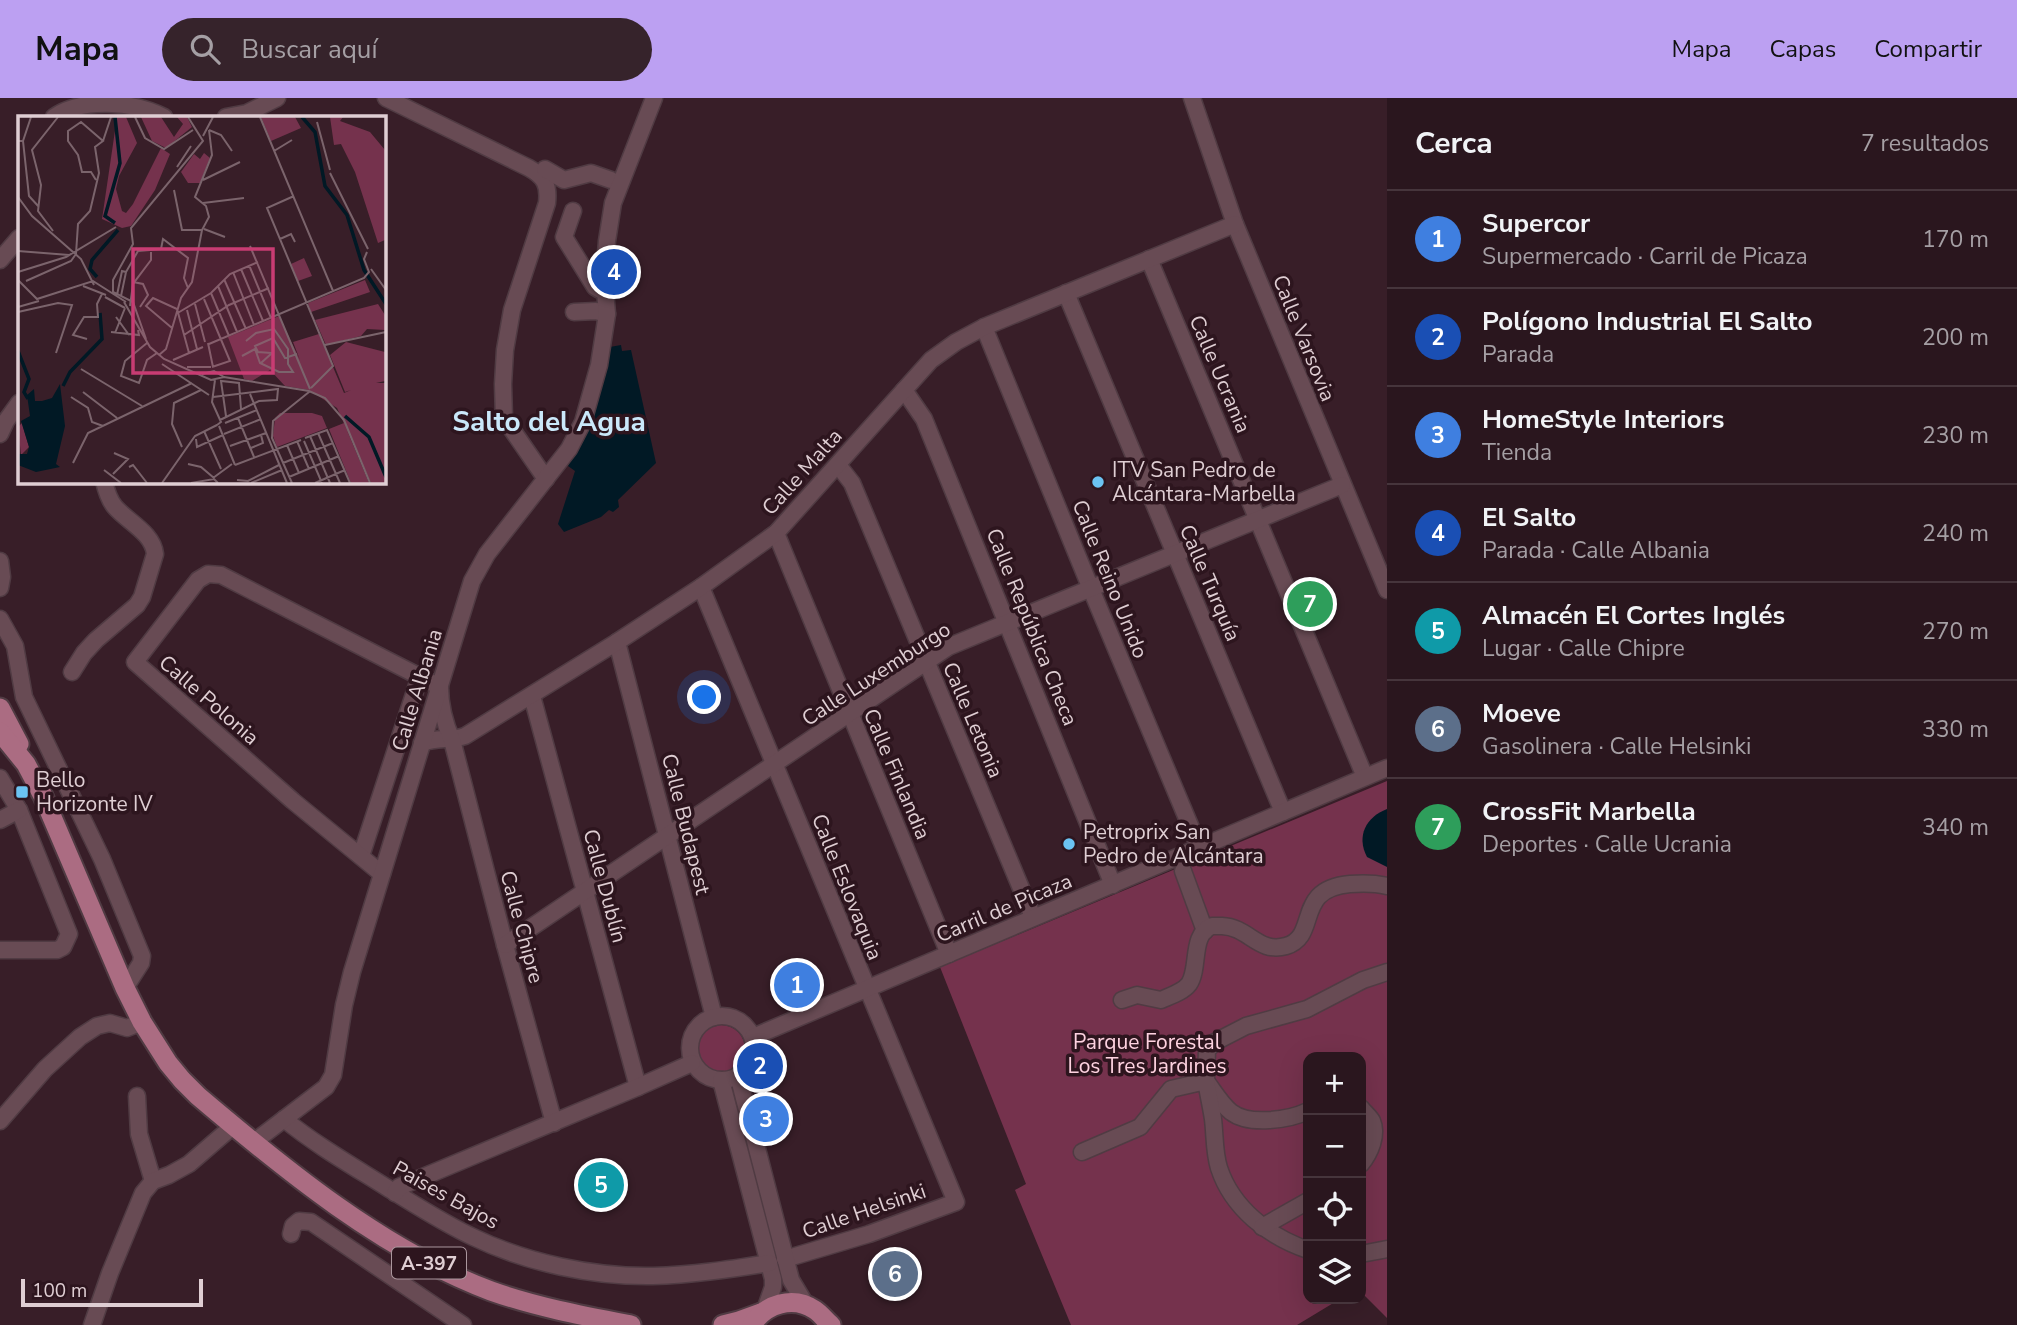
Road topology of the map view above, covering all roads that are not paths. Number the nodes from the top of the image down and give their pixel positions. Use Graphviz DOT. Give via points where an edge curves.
graph roads {
  1 [pos="278,98"];
  2 [pos="386,98"];
  3 [pos="654,98"];
  4 [pos="1192,98"];
  5 [pos="55,116"];
  6 [pos="161,116"];
  7 [pos="231,116"];
  8 [pos="545,169"];
  9 [pos="611,180"];
  10 [pos="573,211"];
  11 [pos="1235,224"];
  12 [pos="18,239"];
  13 [pos="1149,259"];
  14 [pos="0,260"];
  15 [pos="605,290"];
  16 [pos="1066,293"];
  17 [pos="574,312"];
  18 [pos="607,314"];
  19 [pos="984,327"];
  20 [pos="904,390"];
  21 [pos="18,405"];
  22 [pos="8,427"];
  23 [pos="838,465"];
  24 [pos="546,479"];
  25 [pos="104,483"];
  26 [pos="1342,485"];
  27 [pos="1258,519"];
  28 [pos="776,533"];
  29 [pos="1175,554"];
  30 [pos="0,561"];
  31 [pos="701,587"];
  32 [pos="0,588"];
  33 [pos="1091,589"];
  34 [pos="1387,590"];
  35 [pos="0,620"];
  36 [pos="1008,624"];
  37 [pos="617,642"];
  38 [pos="926,662"];
  39 [pos="72,672"];
  40 [pos="420,676"];
  41 [pos="440,687"];
  42 [pos="532,696"];
  43 [pos="0,708"];
  44 [pos="849,713"];
  45 [pos="0,732"];
  46 [pos="452,740"];
  47 [pos="422,743"];
  48 [pos="26,764"];
  49 [pos="774,766"];
  50 [pos="1387,768"];
  51 [pos="1365,777"];
  52 [pos="0,778"];
  53 [pos="19,810"];
  54 [pos="1283,812"];
  55 [pos="0,820"];
  56 [pos="668,834"];
  57 [pos="1199,847"];
  58 [pos="361,856"];
  59 [pos="1183,871"];
  60 [pos="382,874"];
  61 [pos="1113,885"];
  62 [pos="1387,886"];
  63 [pos="585,892"];
  64 [pos="1033,917"];
  65 [pos="1205,931"];
  66 [pos="505,945"];
  67 [pos="0,950"];
  68 [pos="949,954"];
  69 [pos="1387,972"];
  70 [pos="125,988"];
  71 [pos="867,990"];
  72 [pos="1122,1000"];
  73 [pos="714,1017"];
  74 [pos="142,1022"];
  75 [pos="753,1037"];
  76 [pos="692,1063"];
  77 [pos="738,1075"];
  78 [pos="721,1080"];
  79 [pos="1206,1081"];
  80 [pos="638,1087"];
  81 [pos="137,1096"];
  82 [pos="1303,1112"];
  83 [pos="1366,1114"];
  84 [pos="284,1119"];
  85 [pos="0,1121"];
  86 [pos="554,1123"];
  87 [pos="233,1126"];
  88 [pos="254,1142"];
  89 [pos="1082,1152"];
  90 [pos="1366,1158"];
  91 [pos="153,1181"];
  92 [pos="396,1193"];
  93 [pos="956,1202"];
  94 [pos="1303,1204"];
  95 [pos="1262,1227"];
  96 [pos="291,1234"];
  97 [pos="1303,1248"];
  98 [pos="1387,1249"];
  99 [pos="1366,1253"];
  100 [pos="777,1261"];
  101 [pos="806,1305"];
  102 [pos="760,1316"];
  103 [pos="829,1324"];
  104 [pos="92,1325"];
  105 [pos="463,1325"];
  106 [pos="631,1325"];
  107 [pos="723,1325"];
  1 -- 7 [label="street"];
  2 -- 24 [label="street" via="529,168 546,183 547,203 512,310 503,384 504,418"];
  3 -- 15 [label="street, Calle Albania" via="613,203"];
  4 -- 11 [label="street, Calle Varsovia"];
  5 -- 6 [label="street" via="75,102 92,98 118,101"];
  8 -- 9 [label="street" via="564,180 591,173"];
  10 -- 15 [label="street" via="564,237 595,287"];
  11 -- 13 [label="street, Calle Malta"];
  11 -- 26 [label="street, Calle Varsovia"];
  12 -- 14 [label="street"];
  13 -- 16 [label="street, Calle Malta"];
  13 -- 27 [label="street, Calle Ucrania"];
  15 -- 18 [label="street, Calle Albania"];
  16 -- 19 [label="street, Calle Malta"];
  16 -- 29 [label="street, Calle Turquía"];
  17 -- 18 [label="street"];
  18 -- 24 [label="street, Calle Albania" via="583,422"];
  19 -- 20 [label="street, Calle Malta" via="931,360"];
  19 -- 33 [label="street, Calle Reino Unido"];
  20 -- 23 [label="street, Calle Malta"];
  20 -- 36 [label="street, Calle República Checa" via="925,419"];
  21 -- 22 [label="street"];
  23 -- 28 [label="street, Calle Malta"];
  23 -- 38 [label="street, Calle Letonia" via="852,483"];
  24 -- 41 [label="street, Calle Albania" via="487,554 472,581"];
  25 -- 39 [label="street" via="114,506 153,544 155,554 137,605 96,640"];
  26 -- 27 [label="street, Calle Luxemburgo"];
  26 -- 34 [label="street, Calle Varsovia"];
  27 -- 29 [label="street, Calle Luxemburgo"];
  27 -- 51 [label="street, Calle Ucrania"];
  28 -- 31 [label="street, Calle Malta"];
  28 -- 44 [label="street, Calle Finlandia"];
  29 -- 33 [label="street, Calle Luxemburgo"];
  29 -- 54 [label="street, Calle Turquía"];
  30 -- 32 [label="street"];
  31 -- 37 [label="street, Calle Malta"];
  31 -- 49 [label="street, Calle Eslovaquia"];
  33 -- 36 [label="street, Calle Luxemburgo"];
  33 -- 57 [label="street, Calle Reino Unido"];
  35 -- 70 [label="street" via="15,646 24,697 102,859 142,956"];
  36 -- 38 [label="street, Calle Luxemburgo"];
  36 -- 61 [label="street, Calle República Checa"];
  37 -- 42 [label="street, Calle Malta"];
  37 -- 56 [label="street, Calle Budapest"];
  38 -- 44 [label="street, Calle Luxemburgo"];
  38 -- 64 [label="street, Calle Letonia"];
  40 -- 41 [label="street, Calle Polonia"];
  40 -- 58 [label="street"];
  40 -- 58 [label="street, Calle Polonia" via="221,575 208,574 198,580 135,662"];
  41 -- 46 [label="street" via="440,706"];
  41 -- 47 [label="street, Calle Albania"];
  42 -- 46 [label="street, Calle Malta"];
  42 -- 63 [label="street, Calle Dublín"];
  43 -- 48 [label="main road, A-397"];
  44 -- 49 [label="street, Calle Luxemburgo"];
  44 -- 68 [label="street, Calle Finlandia"];
  45 -- 48 [label="main road, A-397"];
  46 -- 47 [label="street, Calle Malta" via="433,738"];
  46 -- 66 [label="street, Calle Chipre"];
  47 -- 60 [label="street, Calle Albania"];
  48 -- 70 [label="main road, A-397"];
  49 -- 56 [label="street, Calle Luxemburgo"];
  49 -- 71 [label="street, Calle Eslovaquia"];
  50 -- 51 [label="street, Carril de Picaza"];
  51 -- 54 [label="street, Carril de Picaza"];
  52 -- 53 [label="street"];
  53 -- 55 [label="street"];
  53 -- 67 [label="street" via="69,934 57,950"];
  54 -- 57 [label="street, Carril de Picaza"];
  56 -- 63 [label="street, Calle Luxemburgo"];
  56 -- 73 [label="street, Calle Budapest"];
  57 -- 61 [label="street, Carril de Picaza"];
  58 -- 60 [label="street, Calle Polonia"];
  59 -- 65 [label="street"];
  60 -- 84 [label="street, Calle Albania" via="344,1004 334,1075 326,1087"];
  61 -- 64 [label="street, Carril de Picaza"];
  62 -- 65 [label="street" via="1351,884 1323,891 1314,901 1300,937 1285,946 1261,946 1231,927 1212,926"];
  63 -- 66 [label="street, Calle Luxemburgo"];
  63 -- 80 [label="street, Calle Dublín"];
  64 -- 68 [label="street, Carril de Picaza"];
  65 -- 72 [label="street" via="1188,985 1161,1000 1137,995"];
  66 -- 86 [label="street, Calle Chipre"];
  68 -- 71 [label="street, Carril de Picaza"];
  69 -- 79 [label="street" via="1307,1009 1258,1021 1216,1042 1207,1050"];
  70 -- 74 [label="main road, A-397"];
  71 -- 75 [label="street, Carril de Picaza"];
  71 -- 93 [label="street, Calle Eslovaquia"];
  73 -- 75 [label="street" via="739,1022"];
  73 -- 76 [label="street" via="694,1033 689,1050"];
  74 -- 85 [label="street" via="127,1028 110,1023 97,1026 80,1037"];
  74 -- 87 [label="main road, A-397" via="182,1080"];
  75 -- 77 [label="street" via="754,1054"];
  76 -- 78 [label="street" via="709,1078"];
  76 -- 80 [label="street"];
  77 -- 78 [label="street"];
  77 -- 100 [label="street"];
  78 -- 100 [label="street"];
  79 -- 82 [label="street" via="1232,1113 1254,1120"];
  79 -- 89 [label="street" via="1171,1089 1140,1127"];
  79 -- 95 [label="street" via="1221,1174 1232,1197"];
  80 -- 86 [label="street"];
  81 -- 91 [label="street" via="139,1134"];
  83 -- 90 [label="street" via="1374,1138"];
  84 -- 88 [label="street, Calle Albania"];
  84 -- 92 [label="street, Paises Bajos"];
  86 -- 92 [label="street" via="399,1187"];
  87 -- 88 [label="main road, A-397"];
  87 -- 91 [label="street" via="189,1164"];
  88 -- 106 [label="main road, A-397" via="357,1219 451,1274 525,1301"];
  91 -- 104 [label="street" via="135,1211"];
  92 -- 100 [label="street, Paises Bajos" via="473,1237 566,1268 652,1276"];
  93 -- 100 [label="street, Calle Helsinki"];
  94 -- 95 [label="street"];
  95 -- 97 [label="street"];
  96 -- 105 [label="street" via="299,1221 311,1222"];
  98 -- 99 [label="street"];
  100 -- 101 [label="street"];
  100 -- 102 [label="street" via="773,1287"];
  101 -- 102 [label="main road" via="778,1304"];
  101 -- 103 [label="main road"];
  102 -- 107 [label="main road"];
}
